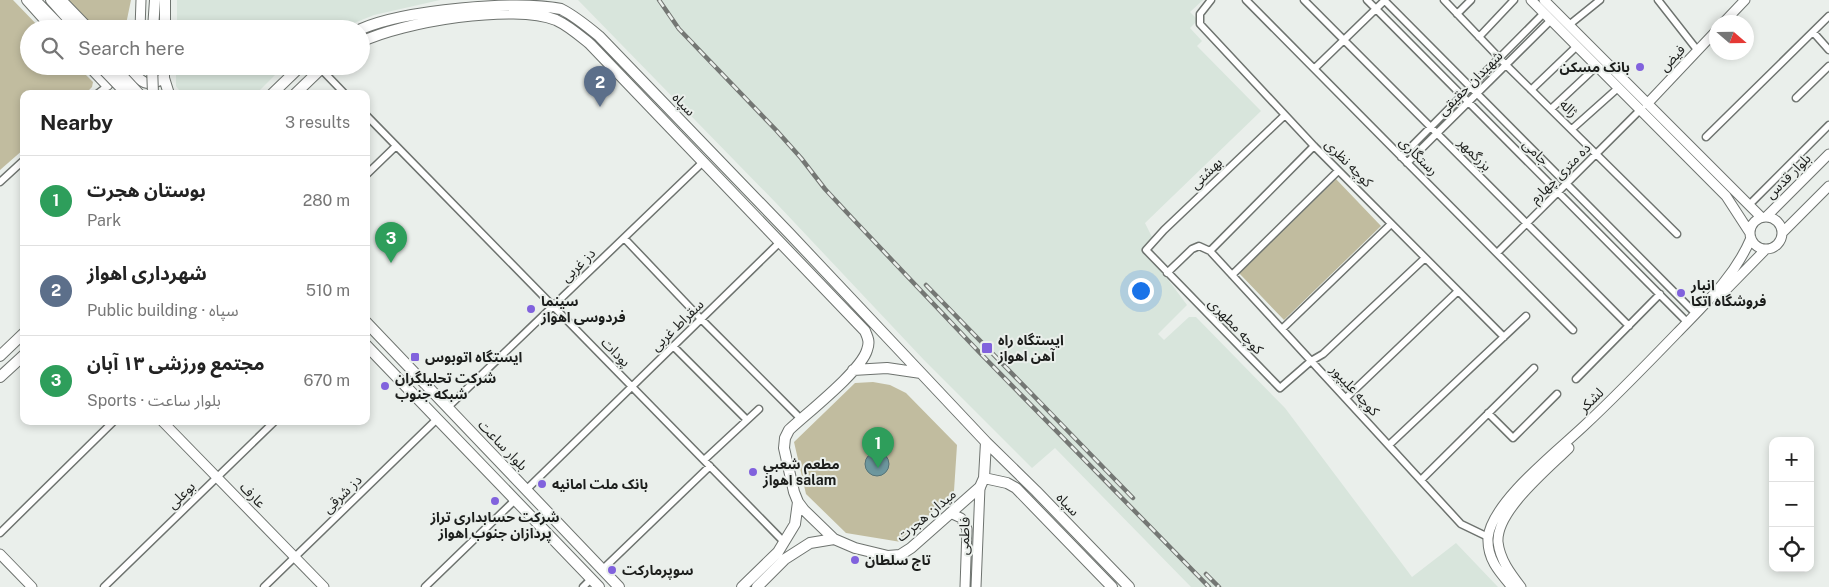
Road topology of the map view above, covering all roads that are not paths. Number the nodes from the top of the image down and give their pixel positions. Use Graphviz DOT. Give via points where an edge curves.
graph roads {
  1 [pos="27,0"];
  2 [pos="35,0"];
  3 [pos="51,0"];
  4 [pos="61,0"];
  5 [pos="141,0"];
  6 [pos="155,0"];
  7 [pos="165,0"];
  8 [pos="1211,0"];
  9 [pos="1246,0"];
  10 [pos="1304,0"];
  11 [pos="1367,0"];
  12 [pos="1384,0"];
  13 [pos="1444,0"];
  14 [pos="1471,0"];
  15 [pos="1514,0"];
  16 [pos="1531,0"];
  17 [pos="1544,0"];
  18 [pos="1600,0"];
  19 [pos="1658,0"];
  20 [pos="1745,0"];
  21 [pos="1376,9"];
  22 [pos="1457,14"];
  23 [pos="1731,15"];
  24 [pos="1829,16"];
  25 [pos="1548,17"];
  26 [pos="45,20"];
  27 [pos="54,20"];
  28 [pos="69,20"];
  29 [pos="80,20"];
  30 [pos="140,20"];
  31 [pos="154,20"];
  32 [pos="165,20"];
  33 [pos="1569,25"];
  34 [pos="370,26"];
  35 [pos="1813,32"];
  36 [pos="1479,37"];
  37 [pos="370,39"];
  38 [pos="1709,39"];
  39 [pos="1344,40"];
  40 [pos="1577,46"];
  41 [pos="1829,50"];
  42 [pos="1698,51"];
  43 [pos="1500,59"];
  44 [pos="1506,65"];
  45 [pos="1597,66"];
  46 [pos="1829,66"];
  47 [pos="1315,68"];
  48 [pos="101,75"];
  49 [pos="104,75"];
  50 [pos="121,75"];
  51 [pos="121,75"];
  52 [pos="135,75"];
  53 [pos="152,75"];
  54 [pos="292,75"];
  55 [pos="314,75"];
  56 [pos="328,75"];
  57 [pos="164,78"];
  58 [pos="110,85"];
  59 [pos="1471,87"];
  60 [pos="1618,88"];
  61 [pos="103,90"];
  62 [pos="116,90"];
  63 [pos="122,90"];
  64 [pos="135,90"];
  65 [pos="153,90"];
  66 [pos="167,90"];
  67 [pos="276,90"];
  68 [pos="300,90"];
  69 [pos="342,90"];
  70 [pos="1531,90"];
  71 [pos="1477,93"];
  72 [pos="1462,96"];
  73 [pos="1796,98"];
  74 [pos="1469,102"];
  75 [pos="1644,107"];
  76 [pos="1551,109"];
  77 [pos="1285,115"];
  78 [pos="370,119"];
  79 [pos="1829,125"];
  80 [pos="1431,127"];
  81 [pos="1572,129"];
  82 [pos="1437,133"];
  83 [pos="1706,136"];
  84 [pos="396,146"];
  85 [pos="1314,146"];
  86 [pos="1597,154"];
  87 [pos="1829,154"];
  88 [pos="1401,157"];
  89 [pos="704,161"];
  90 [pos="1407,163"];
  91 [pos="20,164"];
  92 [pos="1338,170"];
  93 [pos="370,171"];
  94 [pos="0,182"];
  95 [pos="1567,183"];
  96 [pos="1829,186"];
  97 [pos="1558,192"];
  98 [pos="1750,205"];
  99 [pos="1738,215"];
  100 [pos="1764,217"];
  101 [pos="1527,223"];
  102 [pos="1391,224"];
  103 [pos="1782,232"];
  104 [pos="789,233"];
  105 [pos="1677,234"];
  106 [pos="1750,235"];
  107 [pos="624,238"];
  108 [pos="780,242"];
  109 [pos="1766,249"];
  110 [pos="1146,250"];
  111 [pos="1210,251"];
  112 [pos="1497,253"];
  113 [pos="1425,258"];
  114 [pos="1167,274"];
  115 [pos="1232,275"];
  116 [pos="1458,291"];
  117 [pos="1660,294"];
  118 [pos="553,306"];
  119 [pos="1696,314"];
  120 [pos="1526,316"];
  121 [pos="701,319"];
  122 [pos="1687,322"];
  123 [pos="370,325"];
  124 [pos="1629,326"];
  125 [pos="1282,329"];
  126 [pos="1573,330"];
  127 [pos="20,337"];
  128 [pos="1504,337"];
  129 [pos="673,346"];
  130 [pos="370,349"];
  131 [pos="0,356"];
  132 [pos="20,358"];
  133 [pos="1311,361"];
  134 [pos="1534,368"];
  135 [pos="853,370"];
  136 [pos="921,373"];
  137 [pos="0,376"];
  138 [pos="1576,379"];
  139 [pos="632,386"];
  140 [pos="1557,394"];
  141 [pos="1346,398"];
  142 [pos="448,407"];
  143 [pos="759,409"];
  144 [pos="1488,413"];
  145 [pos="437,419"];
  146 [pos="801,419"];
  147 [pos="747,420"];
  148 [pos="110,425"];
  149 [pos="166,425"];
  150 [pos="271,425"];
  151 [pos="986,442"];
  152 [pos="1389,445"];
  153 [pos="704,460"];
  154 [pos="710,466"];
  155 [pos="217,478"];
  156 [pos="1421,480"];
  157 [pos="982,482"];
  158 [pos="526,490"];
  159 [pos="515,500"];
  160 [pos="798,502"];
  161 [pos="950,513"];
  162 [pos="0,534"];
  163 [pos="1488,537"];
  164 [pos="834,539"];
  165 [pos="784,542"];
  166 [pos="0,554"];
  167 [pos="294,557"];
  168 [pos="602,570"];
  169 [pos="591,579"];
  170 [pos="32,587"];
  171 [pos="104,587"];
  172 [pos="264,587"];
  173 [pos="324,587"];
  174 [pos="425,587"];
  175 [pos="584,587"];
  176 [pos="599,587"];
  177 [pos="619,587"];
  178 [pos="742,587"];
  179 [pos="757,587"];
  180 [pos="965,587"];
  181 [pos="976,587"];
  182 [pos="1112,587"];
  183 [pos="1129,587"];
  184 [pos="1512,587"];
  185 [pos="1521,587"];
  1 -- 26 [label="main road"];
  2 -- 27 [label="main road"];
  3 -- 28 [label="main road"];
  4 -- 29 [label="main road"];
  5 -- 30 [label="main road"];
  6 -- 31 [label="main road"];
  7 -- 32 [label="main road"];
  8 -- 77 [label="street, کوچه نظری" via="1200,14 1200,24"];
  9 -- 47 [label="street, رستگاری"];
  10 -- 39 [label="street, بزرگمهر"];
  11 -- 21 [label="street, جامی"];
  12 -- 21 [label="street"];
  12 -- 59 [label="street"];
  13 -- 22 [label="street, ژاله"];
  14 -- 22 [label="street"];
  15 -- 36 [label="street"];
  16 -- 25 [label="main road"];
  17 -- 33 [label="main road"];
  18 -- 33 [label="street"];
  19 -- 42 [label="street"];
  20 -- 23 [label="main road"];
  21 -- 39 [label="street"];
  21 -- 72 [label="street, جامی"];
  22 -- 36 [label="street, ژاله"];
  24 -- 35 [label="street"];
  25 -- 40 [label="main road"];
  25 -- 43 [label="street"];
  25 -- 44 [label="street, شهیدان حقیقی"];
  33 -- 75 [label="main road"];
  34 -- 104 [label="main road, سپاه" via="464,4 532,2 560,9 581,20 598,36"];
  35 -- 41 [label="street"];
  35 -- 83 [label="street"];
  36 -- 43 [label="street, ژاله"];
  37 -- 89 [label="main road, سپاه" via="408,27 465,16 530,14 555,20 590,44"];
  38 -- 42 [label="main road, فیض"];
  39 -- 47 [label="street"];
  39 -- 80 [label="street, بزرگمهر"];
  40 -- 45 [label="main road"];
  40 -- 70 [label="street"];
  42 -- 75 [label="main road, فیض"];
  43 -- 44 [label="street, ژاله"];
  43 -- 59 [label="street"];
  44 -- 70 [label="street, ژاله"];
  44 -- 71 [label="street, شهیدان حقیقی"];
  45 -- 60 [label="main road"];
  45 -- 76 [label="street"];
  46 -- 73 [label="street"];
  47 -- 88 [label="street, رستگاری"];
  48 -- 58 [label="main road"];
  49 -- 63 [label="main road, bridge"];
  50 -- 64 [label="main road, bridge"];
  51 -- 58 [label="main road"];
  52 -- 57 [label="main road" via="144,83 154,84"];
  53 -- 65 [label="main road, bridge"];
  54 -- 67 [label="main road"];
  55 -- 68 [label="main road"];
  56 -- 69 [label="street"];
  57 -- 66 [label="main road"];
  58 -- 61 [label="street"];
  58 -- 62 [label="main road"];
  59 -- 71 [label="street"];
  59 -- 72 [label="street"];
  60 -- 75 [label="main road"];
  60 -- 81 [label="street"];
  70 -- 76 [label="street, ژاله"];
  71 -- 74 [label="street, شهیدان حقیقی"];
  71 -- 95 [label="street"];
  72 -- 74 [label="street, جامی"];
  72 -- 80 [label="street"];
  74 -- 82 [label="street, شهیدان حقیقی"];
  74 -- 97 [label="street, جامی"];
  75 -- 86 [label="street, ده متری چهارم"];
  75 -- 98 [label="main road"];
  75 -- 99 [label="main road" via="1726,196"];
  76 -- 81 [label="street, ژاله"];
  77 -- 85 [label="street, کوچه نظری"];
  77 -- 110 [label="street, بهشتی"];
  78 -- 84 [label="street, پودات"];
  79 -- 98 [label="street"];
  80 -- 82 [label="street, بزرگمهر"];
  80 -- 88 [label="street"];
  81 -- 86 [label="street, ژاله"];
  82 -- 90 [label="street, شهیدان حقیقی"];
  82 -- 101 [label="street, بزرگمهر"];
  84 -- 93 [label="street"];
  84 -- 118 [label="street, پودات"];
  85 -- 92 [label="street, کوچه نظری"];
  85 -- 111 [label="street"];
  86 -- 95 [label="street, ده متری چهارم"];
  86 -- 105 [label="street, ژاله"];
  87 -- 100 [label="main road, بلوار قدس"];
  88 -- 90 [label="street, رستگاری"];
  89 -- 107 [label="street, دز غربی"];
  89 -- 108 [label="main road, سپاه"];
  90 -- 112 [label="street, رستگاری"];
  91 -- 94 [label="street"];
  92 -- 102 [label="street, کوچه نظری"];
  92 -- 115 [label="street"];
  95 -- 97 [label="street, ده متری چهارم"];
  95 -- 119 [label="street"];
  96 -- 103 [label="main road"];
  97 -- 101 [label="street, ده متری چهارم"];
  97 -- 117 [label="street, جامی"];
  98 -- 99 [label="main road" via="1746,215"];
  98 -- 100 [label="main road"];
  99 -- 106 [label="main road"];
  100 -- 103 [label="main road" via="1771,217 1779,223"];
  100 -- 106 [label="main road" via="1753,223"];
  101 -- 112 [label="street, ده متری چهارم"];
  101 -- 124 [label="street, بزرگمهر"];
  102 -- 113 [label="street, کوچه نظری"];
  102 -- 125 [label="street"];
  103 -- 109 [label="main road" via="1776,246"];
  104 -- 108 [label="main road"];
  104 -- 136 [label="main road, سپاه"];
  106 -- 109 [label="main road" via="1757,246"];
  106 -- 119 [label="main road, لشکر" via="1727,280"];
  107 -- 118 [label="street, دز غربی"];
  107 -- 121 [label="street"];
  108 -- 121 [label="street, سقراط غربی"];
  108 -- 135 [label="main road, سپاه" via="865,331 869,341 867,351"];
  109 -- 185 [label="main road, لشکر" via="1517,500 1502,522 1498,542 1506,567"];
  110 -- 114 [label="street, کوچه مطهری"];
  111 -- 114 [label="street" via="1199,246 1192,249"];
  111 -- 115 [label="street, کوچه علیپور"];
  112 -- 126 [label="street, رستگاری"];
  113 -- 116 [label="street, کوچه نظری"];
  113 -- 133 [label="street" via="1323,354"];
  114 -- 133 [label="street, کوچه مطهری" via="1280,388"];
  115 -- 125 [label="street, کوچه علیپور"];
  116 -- 128 [label="street, کوچه نظری"];
  116 -- 141 [label="street"];
  117 -- 122 [label="street, جامی"];
  117 -- 124 [label="street"];
  118 -- 139 [label="street, پودات"];
  118 -- 142 [label="street, دز غربی"];
  119 -- 122 [label="main road, لشکر"];
  120 -- 128 [label="street"];
  121 -- 129 [label="street, سقراط غربی"];
  121 -- 146 [label="street"];
  122 -- 163 [label="main road, لشکر" via="1503,504"];
  123 -- 142 [label="main road, بلوار ساعت"];
  124 -- 138 [label="street"];
  125 -- 133 [label="street, کوچه علیپور"];
  127 -- 131 [label="main road"];
  128 -- 152 [label="street"];
  129 -- 139 [label="street, سقراط غربی"];
  129 -- 147 [label="street"];
  130 -- 145 [label="main road"];
  132 -- 137 [label="main road"];
  133 -- 141 [label="street, کوچه علیپور"];
  134 -- 144 [label="street"];
  135 -- 136 [label="main road" via="887,368"];
  135 -- 146 [label="main road, میدان هجرت"];
  136 -- 151 [label="main road"];
  139 -- 153 [label="street, پودات"];
  139 -- 158 [label="street, سقراط غربی"];
  140 -- 144 [label="street" via="1513,438"];
  141 -- 152 [label="street, کوچه علیپور"];
  142 -- 158 [label="main road, بلوار ساعت"];
  143 -- 147 [label="street"];
  144 -- 156 [label="street"];
  145 -- 159 [label="main road"];
  145 -- 167 [label="street, دز شرقی"];
  146 -- 160 [label="main road, میدان هجرت" via="789,430 784,448"];
  147 -- 153 [label="street"];
  148 -- 162 [label="street"];
  149 -- 155 [label="main road, عارف"];
  150 -- 155 [label="street, بوعلی"];
  151 -- 157 [label="main road"];
  151 -- 183 [label="main road, سپاه"];
  152 -- 156 [label="street, کوچه علیپور"];
  153 -- 154 [label="street, پودات"];
  154 -- 165 [label="street, پودات"];
  154 -- 168 [label="street"];
  155 -- 167 [label="main road, عارف"];
  155 -- 171 [label="street, بوعلی"];
  156 -- 163 [label="street, کوچه علیپور" via="1461,524"];
  157 -- 161 [label="main road, میدان هجرت"];
  157 -- 181 [label="main road, فاطمی"];
  157 -- 182 [label="main road, سپاه" via="1007,483 1016,488"];
  158 -- 168 [label="main road, بلوار ساعت"];
  159 -- 169 [label="main road"];
  159 -- 174 [label="street"];
  160 -- 164 [label="main road, میدان هجرت"];
  160 -- 165 [label="main road" via="795,524"];
  161 -- 164 [label="main road, میدان هجرت" via="900,555 888,556 855,548"];
  161 -- 180 [label="main road, فاطمی" via="961,518 968,529"];
  163 -- 184 [label="main road" via="1490,556"];
  164 -- 179 [label="main road" via="810,543 785,559"];
  165 -- 178 [label="main road"];
  166 -- 170 [label="main road"];
  167 -- 172 [label="street, دز شرقی"];
  167 -- 173 [label="main road, عارف"];
  168 -- 177 [label="main road, بلوار ساعت"];
  169 -- 175 [label="street"];
  169 -- 176 [label="main road"];
}
